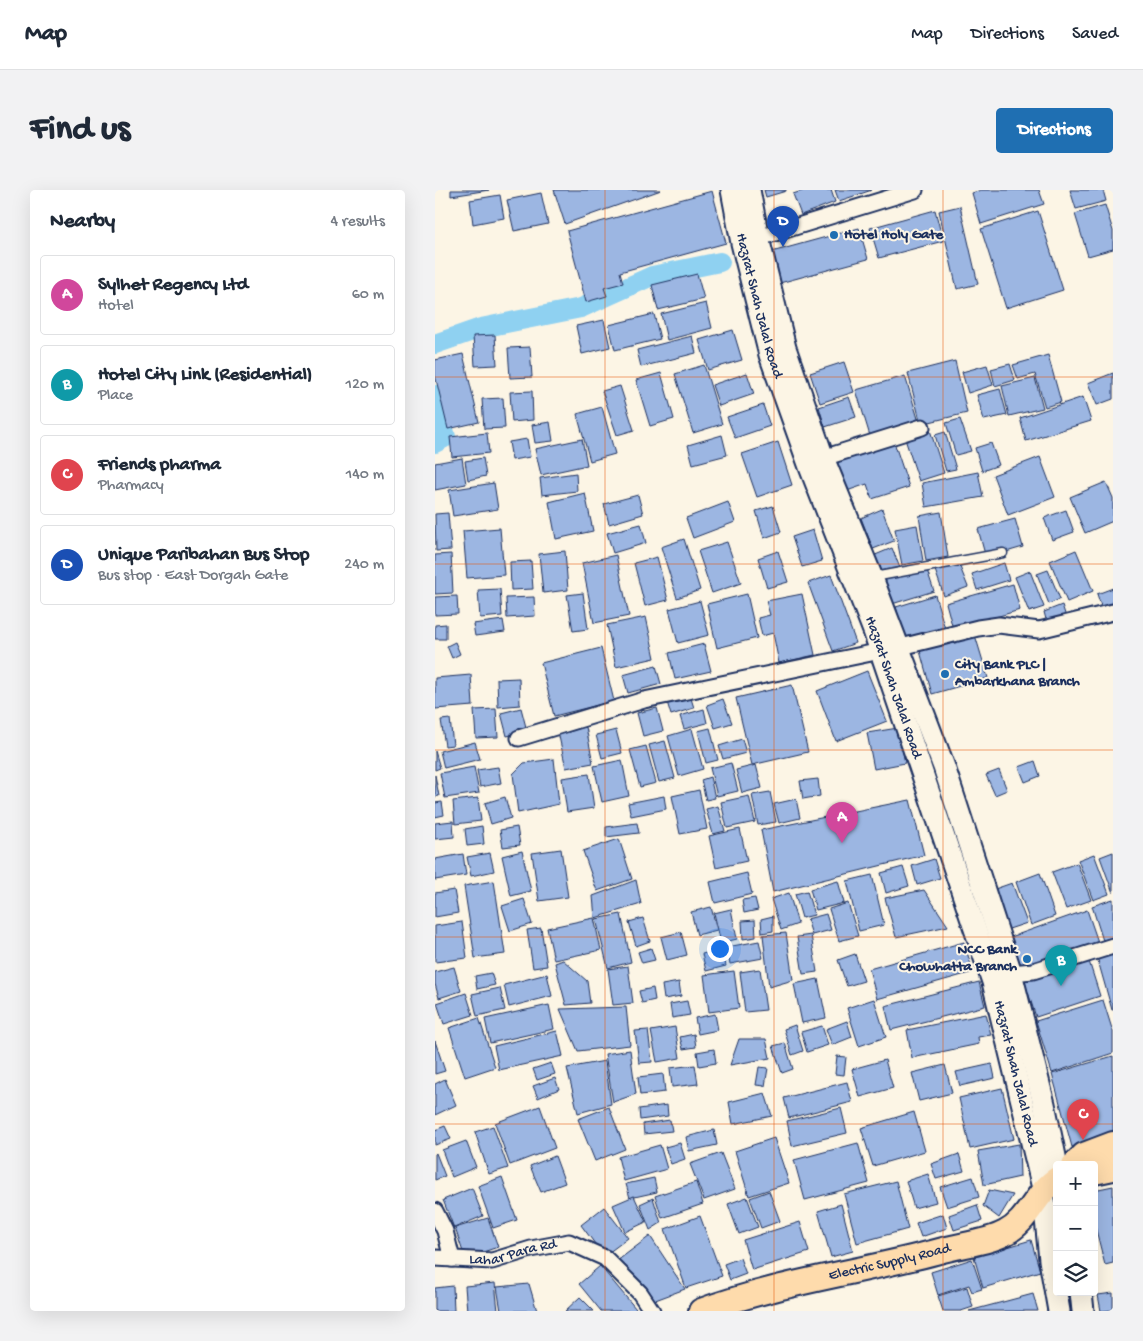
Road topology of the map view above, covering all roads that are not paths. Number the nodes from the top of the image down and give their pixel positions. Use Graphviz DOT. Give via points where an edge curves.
graph roads {
  1 [pos="732,190"];
  2 [pos="749,190"];
  3 [pos="915,190"];
  4 [pos="750,240"];
  5 [pos="922,427"];
  6 [pos="823,458"];
  7 [pos="1003,553"];
  8 [pos="872,578"];
  9 [pos="1113,612"];
  10 [pos="889,650"];
  11 [pos="519,738"];
  12 [pos="1113,946"];
  13 [pos="1011,973"];
  14 [pos="1113,1144"];
  15 [pos="1056,1161"];
  16 [pos="1077,1161"];
  17 [pos="1113,1168"];
  18 [pos="1098,1171"];
  19 [pos="1050,1184"];
  20 [pos="435,1211"];
  21 [pos="435,1258"];
  22 [pos="452,1259"];
  23 [pos="1081,1296"];
  24 [pos="652,1311"];
  25 [pos="701,1311"];
  26 [pos="1059,1311"];
  27 [pos="1083,1311"];
  1 -- 4 [label="main road, Hazrat Shah Jalal Road"];
  2 -- 4 [label="main road, Hazrat Shah Jalal Road"];
  3 -- 4 [label="street"];
  4 -- 6 [label="main road, Hazrat Shah Jalal Road"];
  4 -- 10 [label="main road, Hazrat Shah Jalal Road" via="770,355 810,467"];
  5 -- 6 [label="street"];
  6 -- 8 [label="main road, Hazrat Shah Jalal Road"];
  7 -- 8 [label="lane"];
  8 -- 10 [label="main road, Hazrat Shah Jalal Road"];
  9 -- 10 [label="street" via="1039,630 999,625 979,628"];
  10 -- 11 [label="street" via="644,700"];
  10 -- 13 [label="main road, Hazrat Shah Jalal Road" via="944,766"];
  10 -- 19 [label="main road, Hazrat Shah Jalal Road" via="993,982"];
  12 -- 13 [label="street" via="1033,971"];
  13 -- 15 [label="main road, Hazrat Shah Jalal Road"];
  14 -- 16 [label="main road" via="1084,1155"];
  17 -- 18 [label="main road"];
  19 -- 25 [label="main road, Electric Supply Road" via="1025,1218 1005,1233 920,1256 742,1296"];
  19 -- 26 [label="main road, Hazrat Shah Jalal Road" via="1050,1260"];
  20 -- 22 [label="street" via="445,1231"];
  21 -- 22 [label="street, Lahar Para Rd"];
  22 -- 24 [label="street, Lahar Para Rd" via="492,1261 569,1242 605,1258 640,1293"];
  23 -- 27 [label="main road"];
}
